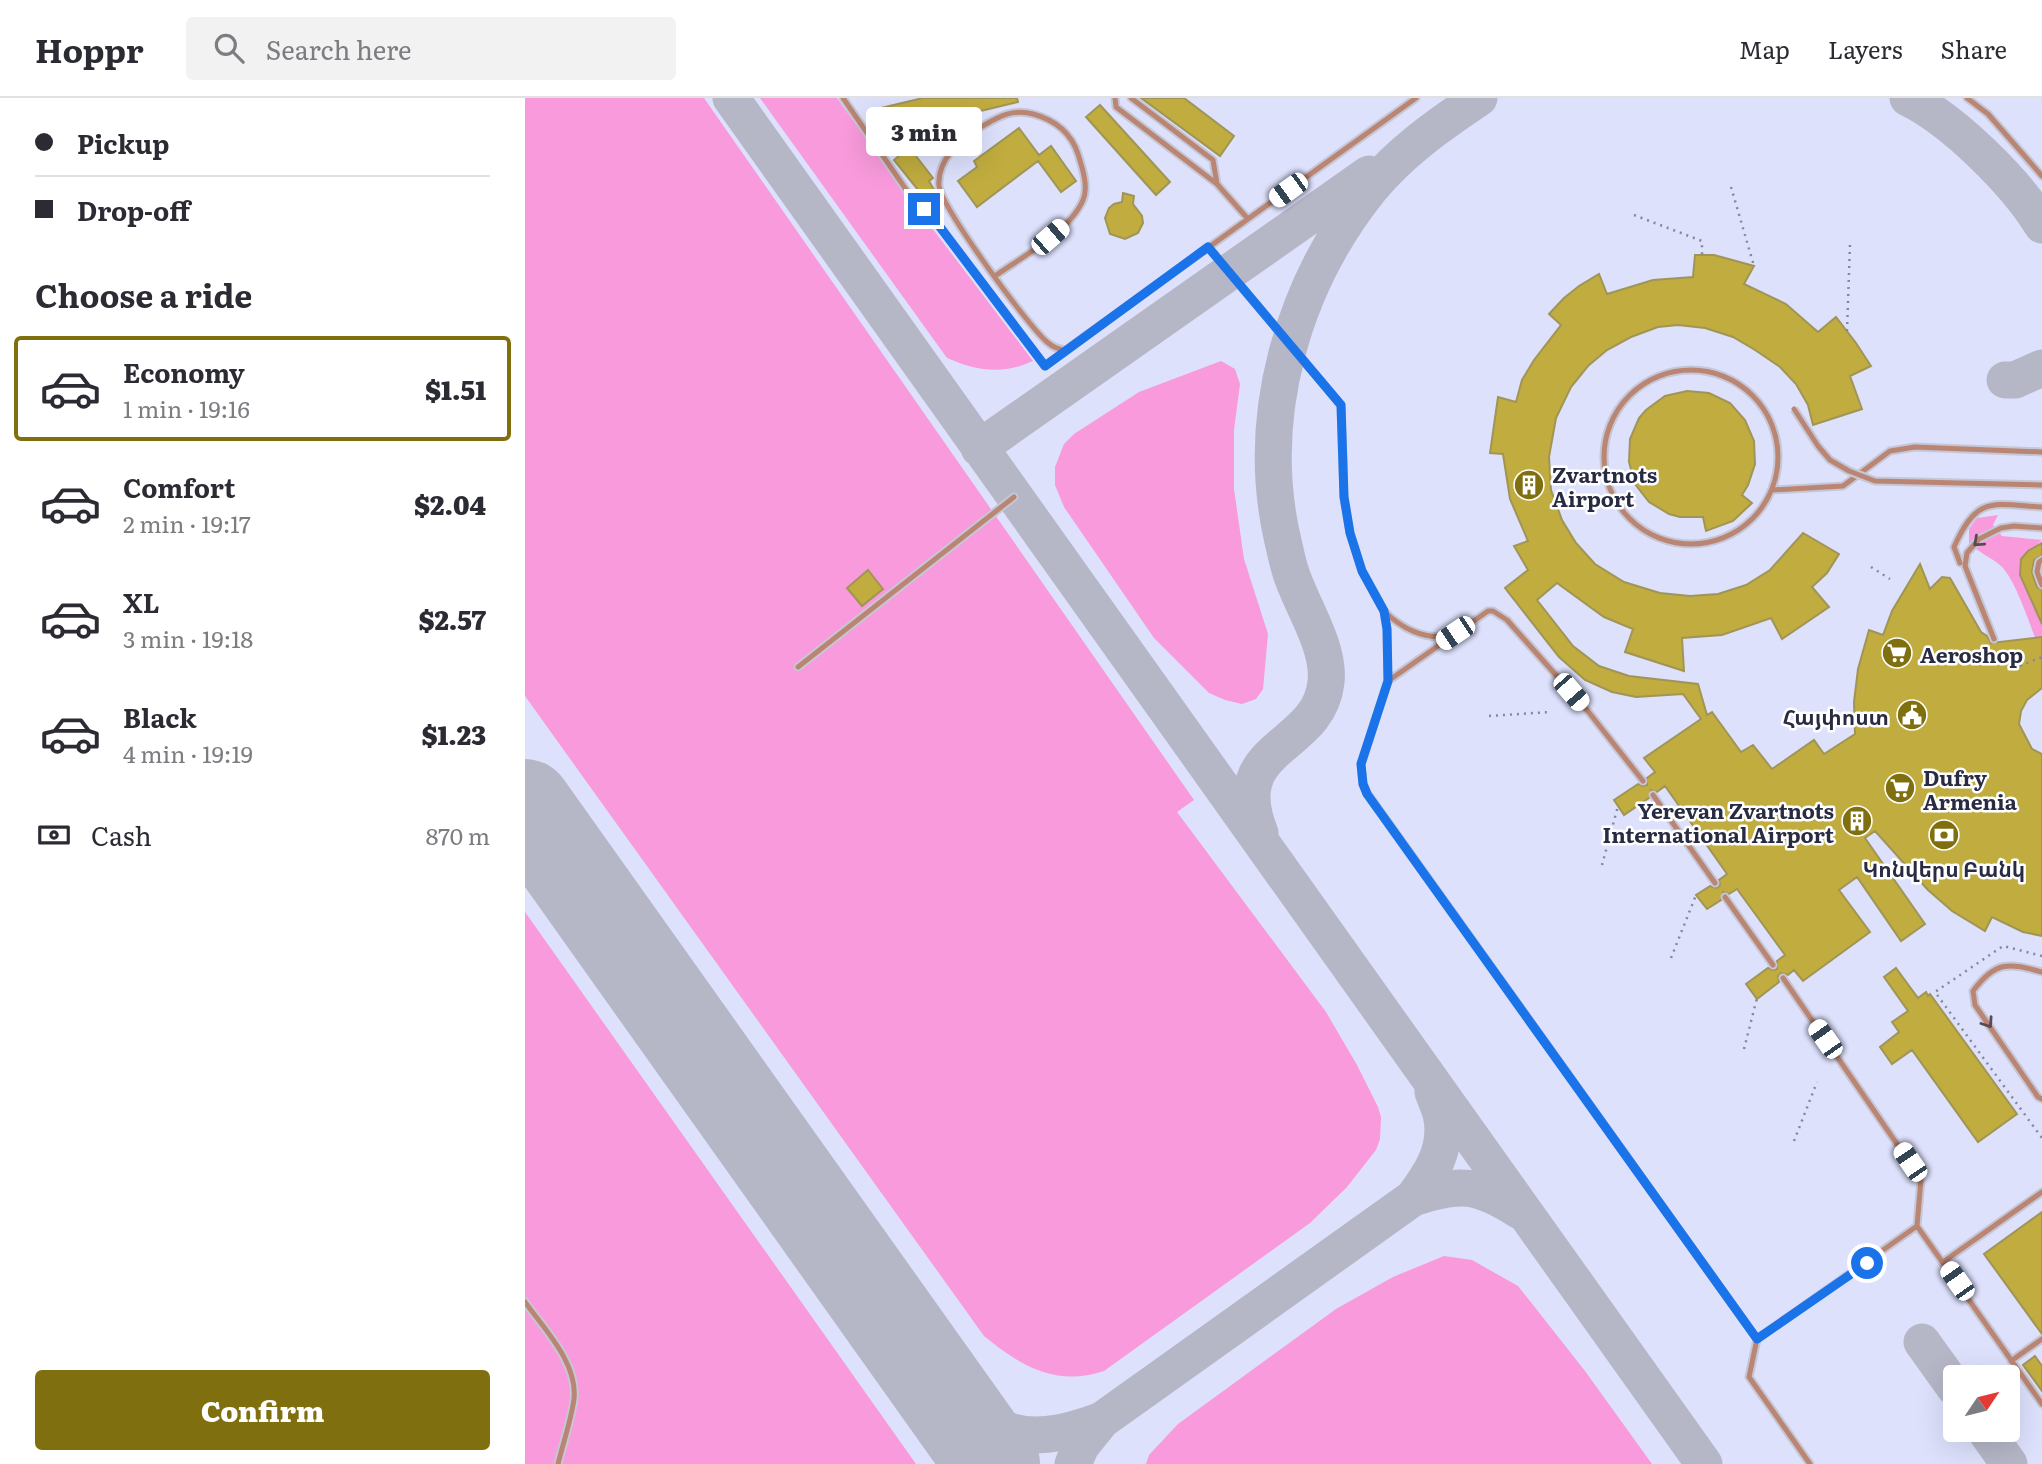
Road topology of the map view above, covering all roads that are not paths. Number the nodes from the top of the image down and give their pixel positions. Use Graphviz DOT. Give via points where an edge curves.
graph roads {
  1 [pos="843,98"];
  2 [pos="1115,98"];
  3 [pos="1131,98"];
  4 [pos="1416,98"];
  5 [pos="1967,98"];
  6 [pos="2042,176"];
  7 [pos="1217,184"];
  8 [pos="1248,219"];
  9 [pos="1208,247"];
  10 [pos="995,276"];
  11 [pos="1066,350"];
  12 [pos="1794,409"];
  13 [pos="2042,452"];
  14 [pos="2042,485"];
  15 [pos="1772,490"];
  16 [pos="1014,497"];
  17 [pos="2042,507"];
  18 [pos="2042,528"];
  19 [pos="2042,560"];
  20 [pos="1960,563"];
  21 [pos="2042,586"];
  22 [pos="1384,611"];
  23 [pos="1455,633"];
  24 [pos="1994,639"];
  25 [pos="798,667"];
  26 [pos="1388,681"];
  27 [pos="1643,781"];
  28 [pos="1653,795"];
  29 [pos="1715,883"];
  30 [pos="1725,897"];
  31 [pos="1773,965"];
  32 [pos="2042,972"];
  33 [pos="1783,978"];
  34 [pos="2041,1100"];
  35 [pos="2042,1192"];
  36 [pos="1917,1226"];
  37 [pos="1943,1262"];
  38 [pos="525,1302"];
  39 [pos="1757,1339"];
  40 [pos="2042,1339"];
  41 [pos="2011,1361"];
  42 [pos="2042,1404"];
  43 [pos="558,1464"];
  44 [pos="1810,1464"];
  1 -- 11 [label="lane" via="907,191 940,227 1045,366"];
  2 -- 7 [label="lane" via="1116,107"];
  3 -- 7 [label="lane" via="1213,160"];
  4 -- 8 [label="lane"];
  5 -- 6 [label="lane" via="1988,114"];
  7 -- 8 [label="lane"];
  8 -- 9 [label="lane"];
  9 -- 11 [label="lane"];
  9 -- 22 [label="lane" via="1341,405 1350,533 1362,571"];
  10 -- 10 [label="lane" via="947,208 939,185 943,162 964,136 1006,113 1031,113 1054,122 1073,140 1084,173 1084,199 1066,223"];
  10 -- 11 [label="lane" via="1032,327 1056,349"];
  12 -- 14 [label="lane, bridge" via="1830,460 1875,481"];
  13 -- 15 [label="lane" via="1890,450 1843,486"];
  15 -- 15 [label="lane" via="1778,464 1771,423 1747,390 1723,376 1697,370 1657,377 1633,391 1610,425 1604,451 1611,492 1635,524 1658,538 1685,545 1725,538 1748,524"];
  16 -- 25 [label="lane"];
  17 -- 20 [label="lane" via="1991,504 1982,508 1962,527 1954,547"];
  18 -- 24 [label="lane, one-way" via="2001,528 1979,538 1967,553 1965,566"];
  19 -- 21 [label="lane" via="2037,572"];
  22 -- 23 [label="lane" via="1397,624 1432,637"];
  22 -- 26 [label="lane"];
  23 -- 26 [label="lane"];
  23 -- 27 [label="lane" via="1488,611 1500,614 1587,710"];
  26 -- 39 [label="lane" via="1361,764 1367,794"];
  28 -- 29 [label="lane"];
  30 -- 31 [label="lane"];
  32 -- 34 [label="lane, one-way" via="2013,964 1996,969 1973,991 1975,1005"];
  33 -- 36 [label="lane" via="1921,1179"];
  35 -- 37 [label="lane"];
  36 -- 37 [label="lane"];
  36 -- 39 [label="lane"];
  37 -- 41 [label="lane"];
  38 -- 43 [label="lane" via="567,1362 573,1382 574,1398"];
  39 -- 44 [label="lane" via="1749,1377"];
  40 -- 41 [label="lane"];
  41 -- 42 [label="lane"];
}
